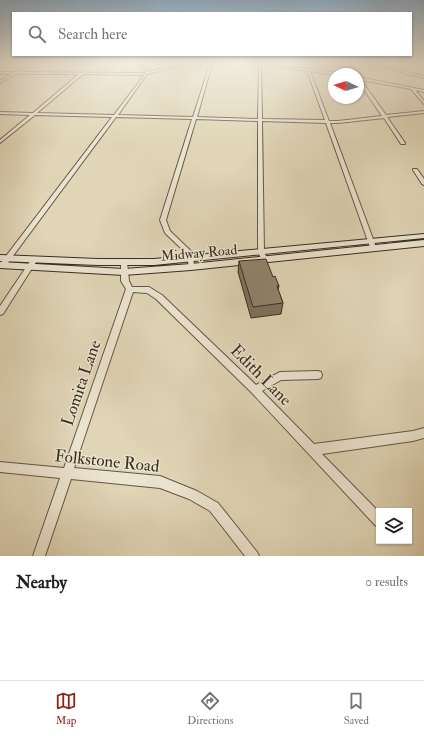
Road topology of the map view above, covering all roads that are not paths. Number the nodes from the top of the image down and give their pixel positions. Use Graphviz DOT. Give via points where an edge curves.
graph roads {
  1 [pos="63,90"];
  2 [pos="135,90"];
  3 [pos="203,90"];
  4 [pos="260,90"];
  5 [pos="315,90"];
  6 [pos="366,90"];
  7 [pos="413,90"];
  8 [pos="424,103"];
  9 [pos="424,112"];
  10 [pos="0,113"];
  11 [pos="35,114"];
  12 [pos="116,116"];
  13 [pos="386,117"];
  14 [pos="194,118"];
  15 [pos="260,120"];
  16 [pos="326,122"];
  17 [pos="0,142"];
  18 [pos="403,143"];
  19 [pos="415,170"];
  20 [pos="424,183"];
  21 [pos="424,236"];
  22 [pos="424,243"];
  23 [pos="371,244"];
  24 [pos="261,252"];
  25 [pos="189,257"];
  26 [pos="265,260"];
  27 [pos="2,262"];
  28 [pos="124,262"];
  29 [pos="33,263"];
  30 [pos="191,267"];
  31 [pos="124,272"];
  32 [pos="130,289"];
  33 [pos="0,312"];
  34 [pos="318,375"];
  35 [pos="255,390"];
  36 [pos="424,433"];
  37 [pos="311,450"];
  38 [pos="0,467"];
  39 [pos="67,474"];
  40 [pos="376,518"];
  41 [pos="251,555"];
  42 [pos="39,556"];
  1 -- 11 [label="street"];
  2 -- 12 [label="street"];
  3 -- 14 [label="street"];
  4 -- 15 [label="street"];
  5 -- 16 [label="street"];
  6 -- 13 [label="street"];
  7 -- 8 [label="street"];
  9 -- 13 [label="street"];
  10 -- 11 [label="street"];
  11 -- 12 [label="street"];
  11 -- 17 [label="street"];
  12 -- 14 [label="street"];
  12 -- 27 [label="street"];
  13 -- 16 [label="street"];
  13 -- 18 [label="street"];
  14 -- 15 [label="street"];
  14 -- 25 [label="street" via="163,220 167,232 190,252"];
  15 -- 16 [label="street"];
  15 -- 24 [label="street"];
  16 -- 23 [label="street"];
  19 -- 20 [label="street"];
  21 -- 23 [label="main road, Midway Road"];
  22 -- 23 [label="main road, Midway Road"];
  23 -- 24 [label="main road, Midway Road"];
  23 -- 26 [label="main road, Midway Road"];
  24 -- 25 [label="main road, Midway Road"];
  24 -- 26 [label="street"];
  25 -- 28 [label="main road, Midway Road" via="154,262"];
  25 -- 30 [label="street"];
  26 -- 30 [label="main road, Midway Road"];
  27 -- 29 [label="main road, Midway Road"];
  28 -- 29 [label="main road, Midway Road"];
  28 -- 31 [label="street"];
  29 -- 31 [label="main road, Midway Road"];
  29 -- 33 [label="street"];
  30 -- 31 [label="main road, Midway Road"];
  31 -- 32 [label="street" via="125,281"];
  32 -- 35 [label="street, Edith Lane" via="149,290 160,298"];
  32 -- 39 [label="street, Lomita Lane"];
  34 -- 35 [label="street" via="280,376"];
  35 -- 37 [label="street, Edith Lane"];
  36 -- 37 [label="street"];
  37 -- 40 [label="street, Edith Lane"];
  38 -- 39 [label="street, Folkstone Road"];
  39 -- 41 [label="street, Folkstone Road" via="160,482 193,495 214,507"];
  39 -- 42 [label="street, Lomita Lane"];
}
